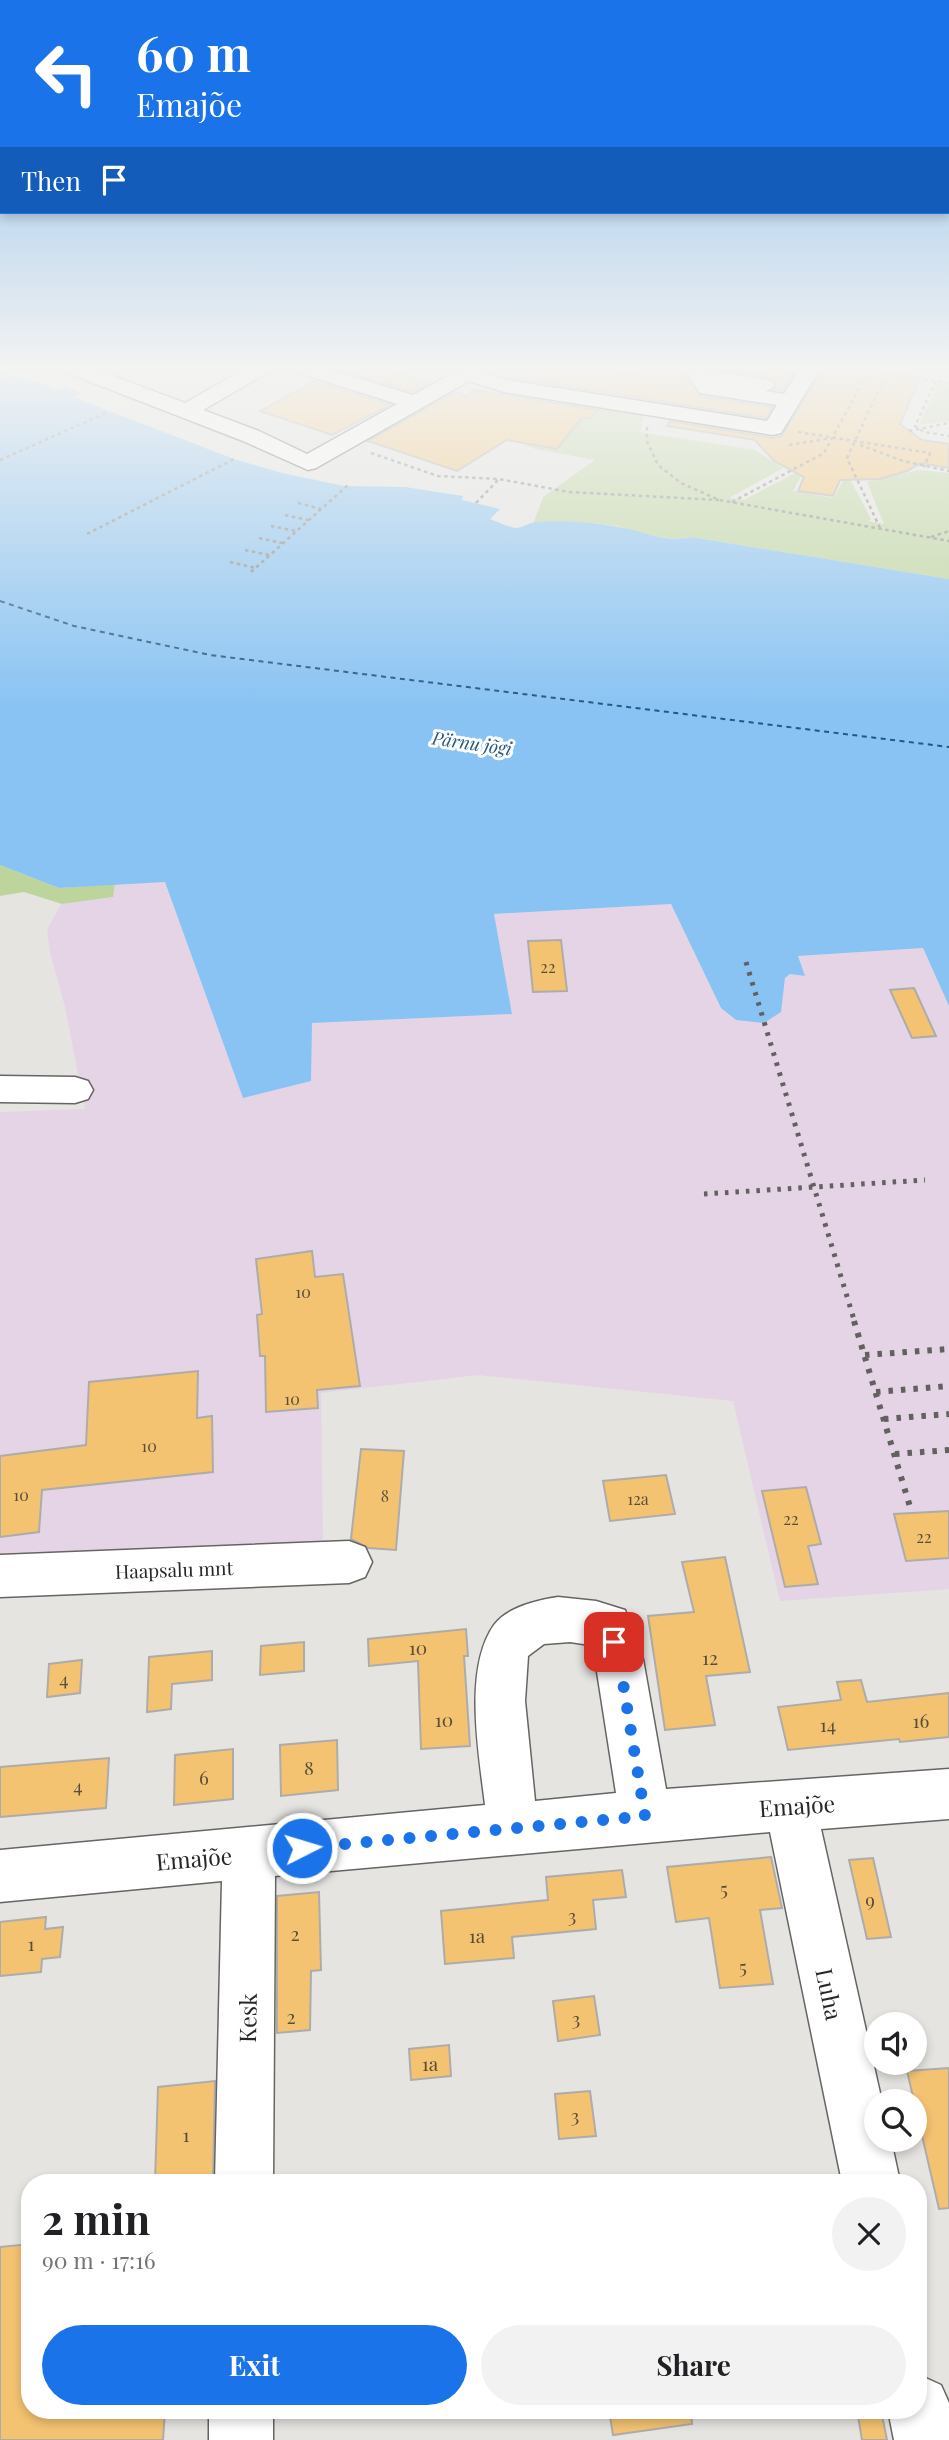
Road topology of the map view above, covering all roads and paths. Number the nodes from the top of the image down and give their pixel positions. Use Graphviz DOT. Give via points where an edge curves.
graph roads {
  1 [pos="192,480"];
  2 [pos="498,480"];
  3 [pos="504,480"];
  4 [pos="678,480"];
  5 [pos="774,480"];
  6 [pos="857,480"];
  7 [pos="348,485"];
  8 [pos="719,500"];
  9 [pos="732,502"];
  10 [pos="298,503"];
  11 [pos="476,503"];
  12 [pos="321,509"];
  13 [pos="285,515"];
  14 [pos="309,520"];
  15 [pos="271,526"];
  16 [pos="880,529"];
  17 [pos="296,531"];
  18 [pos="949,531"];
  19 [pos="87,534"];
  20 [pos="259,538"];
  21 [pos="931,538"];
  22 [pos="949,541"];
  23 [pos="283,543"];
  24 [pos="245,550"];
  25 [pos="270,555"];
  26 [pos="230,562"];
  27 [pos="256,568"];
  28 [pos="251,572"];
  29 [pos="0,1089"];
  30 [pos="75,1090"];
  31 [pos="349,1562"];
  32 [pos="0,1576"];
  33 [pos="949,1794"];
  34 [pos="790,1805"];
  35 [pos="645,1816"];
  36 [pos="513,1830"];
  37 [pos="249,1853"];
  38 [pos="0,1876"];
  39 [pos="244,2174"];
  40 [pos="869,2174"];
  41 [pos="241,2419"];
  42 [pos="922,2419"];
  43 [pos="241,2440"];
  44 [pos="926,2440"];
  1 -- 19 [label="path"];
  2 -- 11 [label="path"];
  3 -- 8 [label="path" via="569,492"];
  4 -- 8 [label="path"];
  5 -- 9 [label="path"];
  6 -- 16 [label="path"];
  7 -- 12 [label="path"];
  8 -- 9 [label="path"];
  9 -- 16 [label="path"];
  10 -- 12 [label="path"];
  12 -- 14 [label="path"];
  13 -- 14 [label="path"];
  14 -- 17 [label="path"];
  15 -- 17 [label="path"];
  16 -- 21 [label="path"];
  17 -- 23 [label="path"];
  18 -- 21 [label="path"];
  20 -- 23 [label="path"];
  21 -- 22 [label="path"];
  23 -- 25 [label="path"];
  24 -- 25 [label="path"];
  25 -- 27 [label="path"];
  26 -- 27 [label="path"];
  27 -- 28 [label="path"];
  29 -- 30 [label="street"];
  31 -- 32 [label="street, Haapsalu mnt"];
  33 -- 34 [label="street, Emajõe"];
  34 -- 35 [label="street, Emajõe"];
  34 -- 40 [label="street, Luha"];
  35 -- 36 [label="street, Emajõe"];
  35 -- 36 [label="street" via="619,1659 608,1626 573,1618 551,1619 528,1627 510,1641 500,1682"];
  36 -- 37 [label="street, Emajõe"];
  37 -- 38 [label="street, Emajõe"];
  37 -- 39 [label="street, Kesk"];
  41 -- 43 [label="street"];
  42 -- 44 [label="street"];
}
